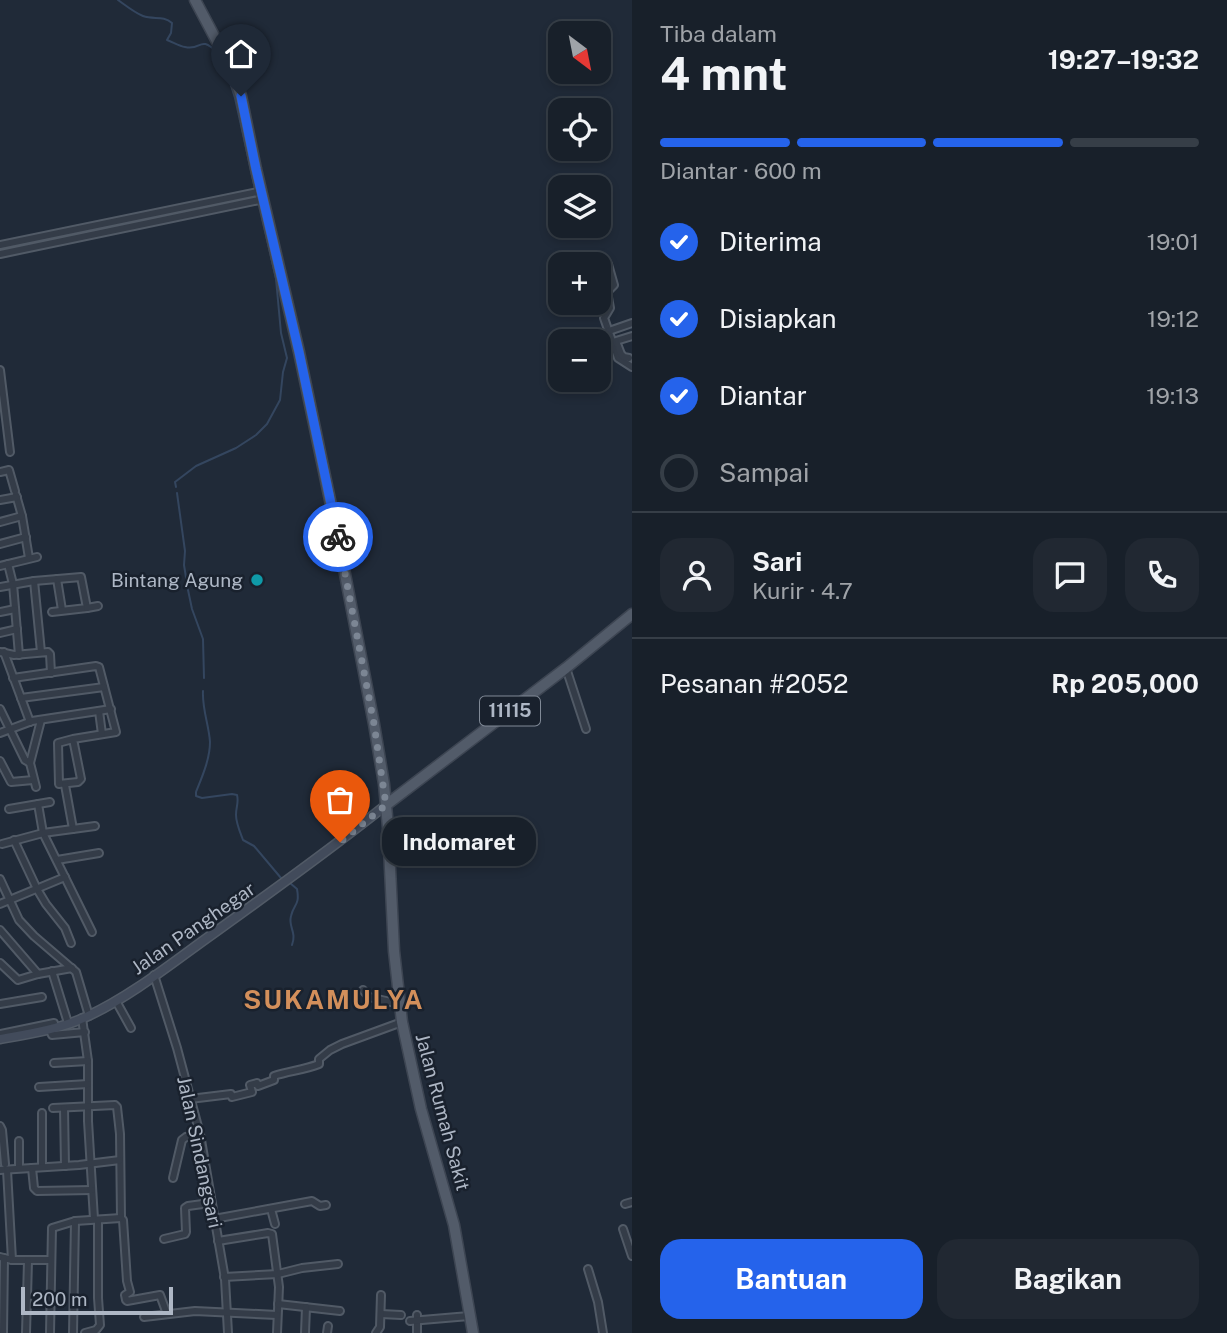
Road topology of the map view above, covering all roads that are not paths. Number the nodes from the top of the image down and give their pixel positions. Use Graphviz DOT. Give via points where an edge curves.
graph roads {
  1 [pos="195,0"];
  2 [pos="258,196"];
  3 [pos="0,245"];
  4 [pos="0,254"];
  5 [pos="632,323"];
  6 [pos="611,330"];
  7 [pos="632,335"];
  8 [pos="611,337"];
  9 [pos="631,362"];
  10 [pos="0,370"];
  11 [pos="10,452"];
  12 [pos="0,472"];
  13 [pos="16,494"];
  14 [pos="0,499"];
  15 [pos="22,516"];
  16 [pos="0,522"];
  17 [pos="26,537"];
  18 [pos="0,544"];
  19 [pos="37,556"];
  20 [pos="29,558"];
  21 [pos="4,565"];
  22 [pos="57,579"];
  23 [pos="34,581"];
  24 [pos="13,584"];
  25 [pos="0,587"];
  26 [pos="98,606"];
  27 [pos="87,608"];
  28 [pos="15,609"];
  29 [pos="62,610"];
  30 [pos="0,612"];
  31 [pos="52,612"];
  32 [pos="632,614"];
  33 [pos="16,629"];
  34 [pos="0,633"];
  35 [pos="2,652"];
  36 [pos="41,652"];
  37 [pos="19,655"];
  38 [pos="566,668"];
  39 [pos="51,673"];
  40 [pos="13,678"];
  41 [pos="104,687"];
  42 [pos="21,698"];
  43 [pos="0,709"];
  44 [pos="111,709"];
  45 [pos="99,711"];
  46 [pos="41,720"];
  47 [pos="30,722"];
  48 [pos="10,729"];
  49 [pos="586,729"];
  50 [pos="125,731"];
  51 [pos="116,732"];
  52 [pos="0,733"];
  53 [pos="102,734"];
  54 [pos="74,739"];
  55 [pos="0,761"];
  56 [pos="30,763"];
  57 [pos="65,785"];
  58 [pos="50,802"];
  59 [pos="38,804"];
  60 [pos="386,805"];
  61 [pos="9,809"];
  62 [pos="95,826"];
  63 [pos="73,829"];
  64 [pos="43,833"];
  65 [pos="14,840"];
  66 [pos="2,844"];
  67 [pos="99,853"];
  68 [pos="57,860"];
  69 [pos="65,877"];
  70 [pos="0,880"];
  71 [pos="37,889"];
  72 [pos="10,900"];
  73 [pos="0,904"];
  74 [pos="0,930"];
  75 [pos="92,933"];
  76 [pos="71,943"];
  77 [pos="0,963"];
  78 [pos="72,968"];
  79 [pos="52,971"];
  80 [pos="38,974"];
  81 [pos="154,975"];
  82 [pos="363,990"];
  83 [pos="42,997"];
  84 [pos="116,1001"];
  85 [pos="0,1004"];
  86 [pos="399,1004"];
  87 [pos="85,1017"];
  88 [pos="68,1023"];
  89 [pos="402,1023"];
  90 [pos="51,1026"];
  91 [pos="131,1028"];
  92 [pos="85,1032"];
  93 [pos="0,1034"];
  94 [pos="0,1039"];
  95 [pos="88,1061"];
  96 [pos="54,1063"];
  97 [pos="88,1084"];
  98 [pos="39,1087"];
  99 [pos="190,1099"];
  100 [pos="88,1106"];
  101 [pos="53,1108"];
  102 [pos="64,1108"];
  103 [pos="42,1113"];
  104 [pos="0,1126"];
  105 [pos="200,1134"];
  106 [pos="19,1141"];
  107 [pos="120,1160"];
  108 [pos="90,1164"];
  109 [pos="42,1166"];
  110 [pos="65,1166"];
  111 [pos="4,1168"];
  112 [pos="19,1168"];
  113 [pos="32,1168"];
  114 [pos="173,1178"];
  115 [pos="92,1190"];
  116 [pos="210,1203"];
  117 [pos="326,1205"];
  118 [pos="271,1209"];
  119 [pos="121,1218"];
  120 [pos="214,1219"];
  121 [pos="75,1220"];
  122 [pos="96,1220"];
  123 [pos="275,1224"];
  124 [pos="0,1225"];
  125 [pos="10,1225"];
  126 [pos="623,1229"];
  127 [pos="164,1239"];
  128 [pos="218,1241"];
  129 [pos="632,1256"];
  130 [pos="5,1258"];
  131 [pos="51,1260"];
  132 [pos="28,1261"];
  133 [pos="338,1264"];
  134 [pos="588,1269"];
  135 [pos="278,1274"];
  136 [pos="224,1277"];
  137 [pos="381,1295"];
  138 [pos="278,1304"];
  139 [pos="306,1307"];
  140 [pos="340,1311"];
  141 [pos="230,1313"];
  142 [pos="167,1314"];
  143 [pos="381,1314"];
  144 [pos="277,1315"];
  145 [pos="401,1315"];
  146 [pos="469,1316"];
  147 [pos="144,1317"];
  148 [pos="3,1333"];
  149 [pos="26,1333"];
  150 [pos="50,1333"];
  151 [pos="73,1333"];
  152 [pos="85,1333"];
  153 [pos="228,1333"];
  154 [pos="277,1333"];
  155 [pos="305,1333"];
  156 [pos="376,1333"];
  157 [pos="417,1333"];
  158 [pos="473,1333"];
  159 [pos="603,1333"];
  1 -- 2 [label="main road, Jalan Rumah Sakit" via="237,82"];
  2 -- 3 [label="street"];
  2 -- 4 [label="street"];
  2 -- 60 [label="main road, Jalan Rumah Sakit" via="299,352"];
  5 -- 6 [label="street"];
  7 -- 9 [label="street" via="616,341"];
  8 -- 9 [label="street" via="618,358"];
  10 -- 11 [label="street"];
  12 -- 13 [label="street" via="9,470"];
  13 -- 14 [label="street"];
  13 -- 15 [label="street"];
  15 -- 16 [label="street"];
  15 -- 17 [label="street"];
  17 -- 18 [label="street"];
  17 -- 20 [label="street"];
  19 -- 20 [label="street"];
  20 -- 21 [label="street"];
  21 -- 24 [label="street"];
  22 -- 23 [label="street"];
  22 -- 27 [label="street" via="81,577"];
  22 -- 29 [label="street"];
  23 -- 24 [label="street"];
  23 -- 36 [label="street"];
  24 -- 25 [label="street"];
  24 -- 28 [label="street"];
  26 -- 27 [label="street"];
  27 -- 29 [label="street"];
  28 -- 30 [label="street"];
  28 -- 33 [label="street"];
  29 -- 31 [label="street"];
  32 -- 38 [label="main road, 11115"];
  33 -- 34 [label="street"];
  33 -- 37 [label="street"];
  35 -- 37 [label="street"];
  35 -- 40 [label="street"];
  36 -- 37 [label="street"];
  36 -- 39 [label="street" via="49,653"];
  38 -- 49 [label="street"];
  38 -- 60 [label="main road, 11115"];
  39 -- 40 [label="street"];
  39 -- 41 [label="street" via="96,666"];
  40 -- 42 [label="street"];
  41 -- 42 [label="street"];
  41 -- 44 [label="street"];
  42 -- 47 [label="street"];
  43 -- 48 [label="street"];
  44 -- 45 [label="street"];
  44 -- 51 [label="street"];
  45 -- 46 [label="street"];
  45 -- 53 [label="street"];
  46 -- 47 [label="street"];
  46 -- 56 [label="street"];
  47 -- 48 [label="street"];
  48 -- 52 [label="street"];
  48 -- 56 [label="street"];
  50 -- 51 [label="street"];
  51 -- 53 [label="street"];
  53 -- 54 [label="street"];
  54 -- 57 [label="street" via="81,779"];
  54 -- 57 [label="street" via="58,745 58,782"];
  55 -- 56 [label="street" via="11,782 34,784"];
  57 -- 63 [label="street"];
  58 -- 59 [label="street"];
  59 -- 61 [label="street"];
  59 -- 64 [label="street"];
  60 -- 81 [label="street, Jalan Panghegar"];
  60 -- 86 [label="main road, Jalan Rumah Sakit"];
  62 -- 63 [label="street"];
  63 -- 64 [label="street"];
  64 -- 65 [label="street"];
  64 -- 68 [label="street"];
  65 -- 66 [label="street"];
  65 -- 71 [label="street"];
  67 -- 68 [label="street"];
  68 -- 69 [label="street"];
  69 -- 71 [label="street"];
  69 -- 75 [label="street"];
  70 -- 72 [label="street"];
  71 -- 72 [label="street"];
  71 -- 76 [label="street"];
  72 -- 73 [label="street"];
  72 -- 78 [label="street" via="19,920"];
  74 -- 80 [label="street"];
  77 -- 80 [label="street" via="18,980"];
  78 -- 79 [label="street"];
  78 -- 87 [label="street"];
  79 -- 80 [label="street"];
  79 -- 88 [label="street"];
  81 -- 84 [label="street, Jalan Panghegar"];
  81 -- 99 [label="street, Jalan Sindangsari"];
  82 -- 86 [label="street" via="369,997"];
  83 -- 85 [label="street"];
  84 -- 87 [label="street, Jalan Panghegar"];
  84 -- 91 [label="street"];
  86 -- 89 [label="main road, Jalan Rumah Sakit"];
  87 -- 88 [label="street, Jalan Panghegar"];
  87 -- 92 [label="street"];
  88 -- 90 [label="street, Jalan Panghegar"];
  89 -- 99 [label="street" via="342,1044 307,1069 251,1085 252,1092"];
  89 -- 146 [label="main road, Jalan Rumah Sakit" via="454,1225"];
  90 -- 92 [label="street" via="52,1035"];
  90 -- 93 [label="street"];
  90 -- 94 [label="street, Jalan Panghegar"];
  92 -- 95 [label="street"];
  95 -- 96 [label="street"];
  95 -- 97 [label="street"];
  97 -- 98 [label="street"];
  97 -- 100 [label="street"];
  99 -- 105 [label="street, Jalan Sindangsari"];
  100 -- 102 [label="street"];
  100 -- 107 [label="street" via="117,1107"];
  100 -- 108 [label="street"];
  101 -- 102 [label="street"];
  102 -- 110 [label="street"];
  103 -- 109 [label="street"];
  104 -- 111 [label="street"];
  105 -- 114 [label="street" via="182,1140"];
  105 -- 116 [label="street, Jalan Sindangsari"];
  106 -- 112 [label="street"];
  107 -- 108 [label="street"];
  107 -- 119 [label="street"];
  108 -- 110 [label="street"];
  108 -- 115 [label="street"];
  109 -- 110 [label="street"];
  109 -- 113 [label="street"];
  111 -- 112 [label="street"];
  111 -- 125 [label="street"];
  112 -- 113 [label="street"];
  113 -- 115 [label="street" via="37,1191"];
  115 -- 122 [label="street"];
  116 -- 120 [label="street, Jalan Sindangsari"];
  116 -- 127 [label="street" via="185,1208 185,1234"];
  117 -- 118 [label="street" via="312,1202"];
  118 -- 120 [label="street"];
  118 -- 123 [label="street"];
  119 -- 122 [label="street"];
  119 -- 142 [label="street" via="130,1292 126,1300 160,1295"];
  120 -- 128 [label="street, Jalan Sindangsari"];
  121 -- 122 [label="street"];
  121 -- 131 [label="street" via="52,1228"];
  121 -- 151 [label="street"];
  122 -- 152 [label="street" via="100,1325"];
  124 -- 125 [label="street"];
  125 -- 130 [label="street"];
  126 -- 129 [label="street"];
  128 -- 135 [label="street" via="271,1233"];
  128 -- 136 [label="street, Jalan Sindangsari"];
  130 -- 132 [label="street"];
  130 -- 148 [label="street"];
  131 -- 132 [label="street"];
  131 -- 150 [label="street"];
  132 -- 149 [label="street"];
  133 -- 135 [label="street"];
  134 -- 159 [label="street"];
  135 -- 136 [label="street"];
  135 -- 138 [label="street"];
  136 -- 141 [label="street, Jalan Sindangsari"];
  137 -- 143 [label="street"];
  138 -- 139 [label="street"];
  138 -- 144 [label="street"];
  139 -- 140 [label="street"];
  139 -- 155 [label="street"];
  141 -- 142 [label="street"];
  141 -- 144 [label="street"];
  141 -- 153 [label="street, Jalan Sindangsari"];
  142 -- 147 [label="street"];
  143 -- 145 [label="street"];
  143 -- 156 [label="street"];
  144 -- 154 [label="street"];
  146 -- 157 [label="street" via="415,1319"];
  146 -- 158 [label="main road, Jalan Rumah Sakit"];
}
